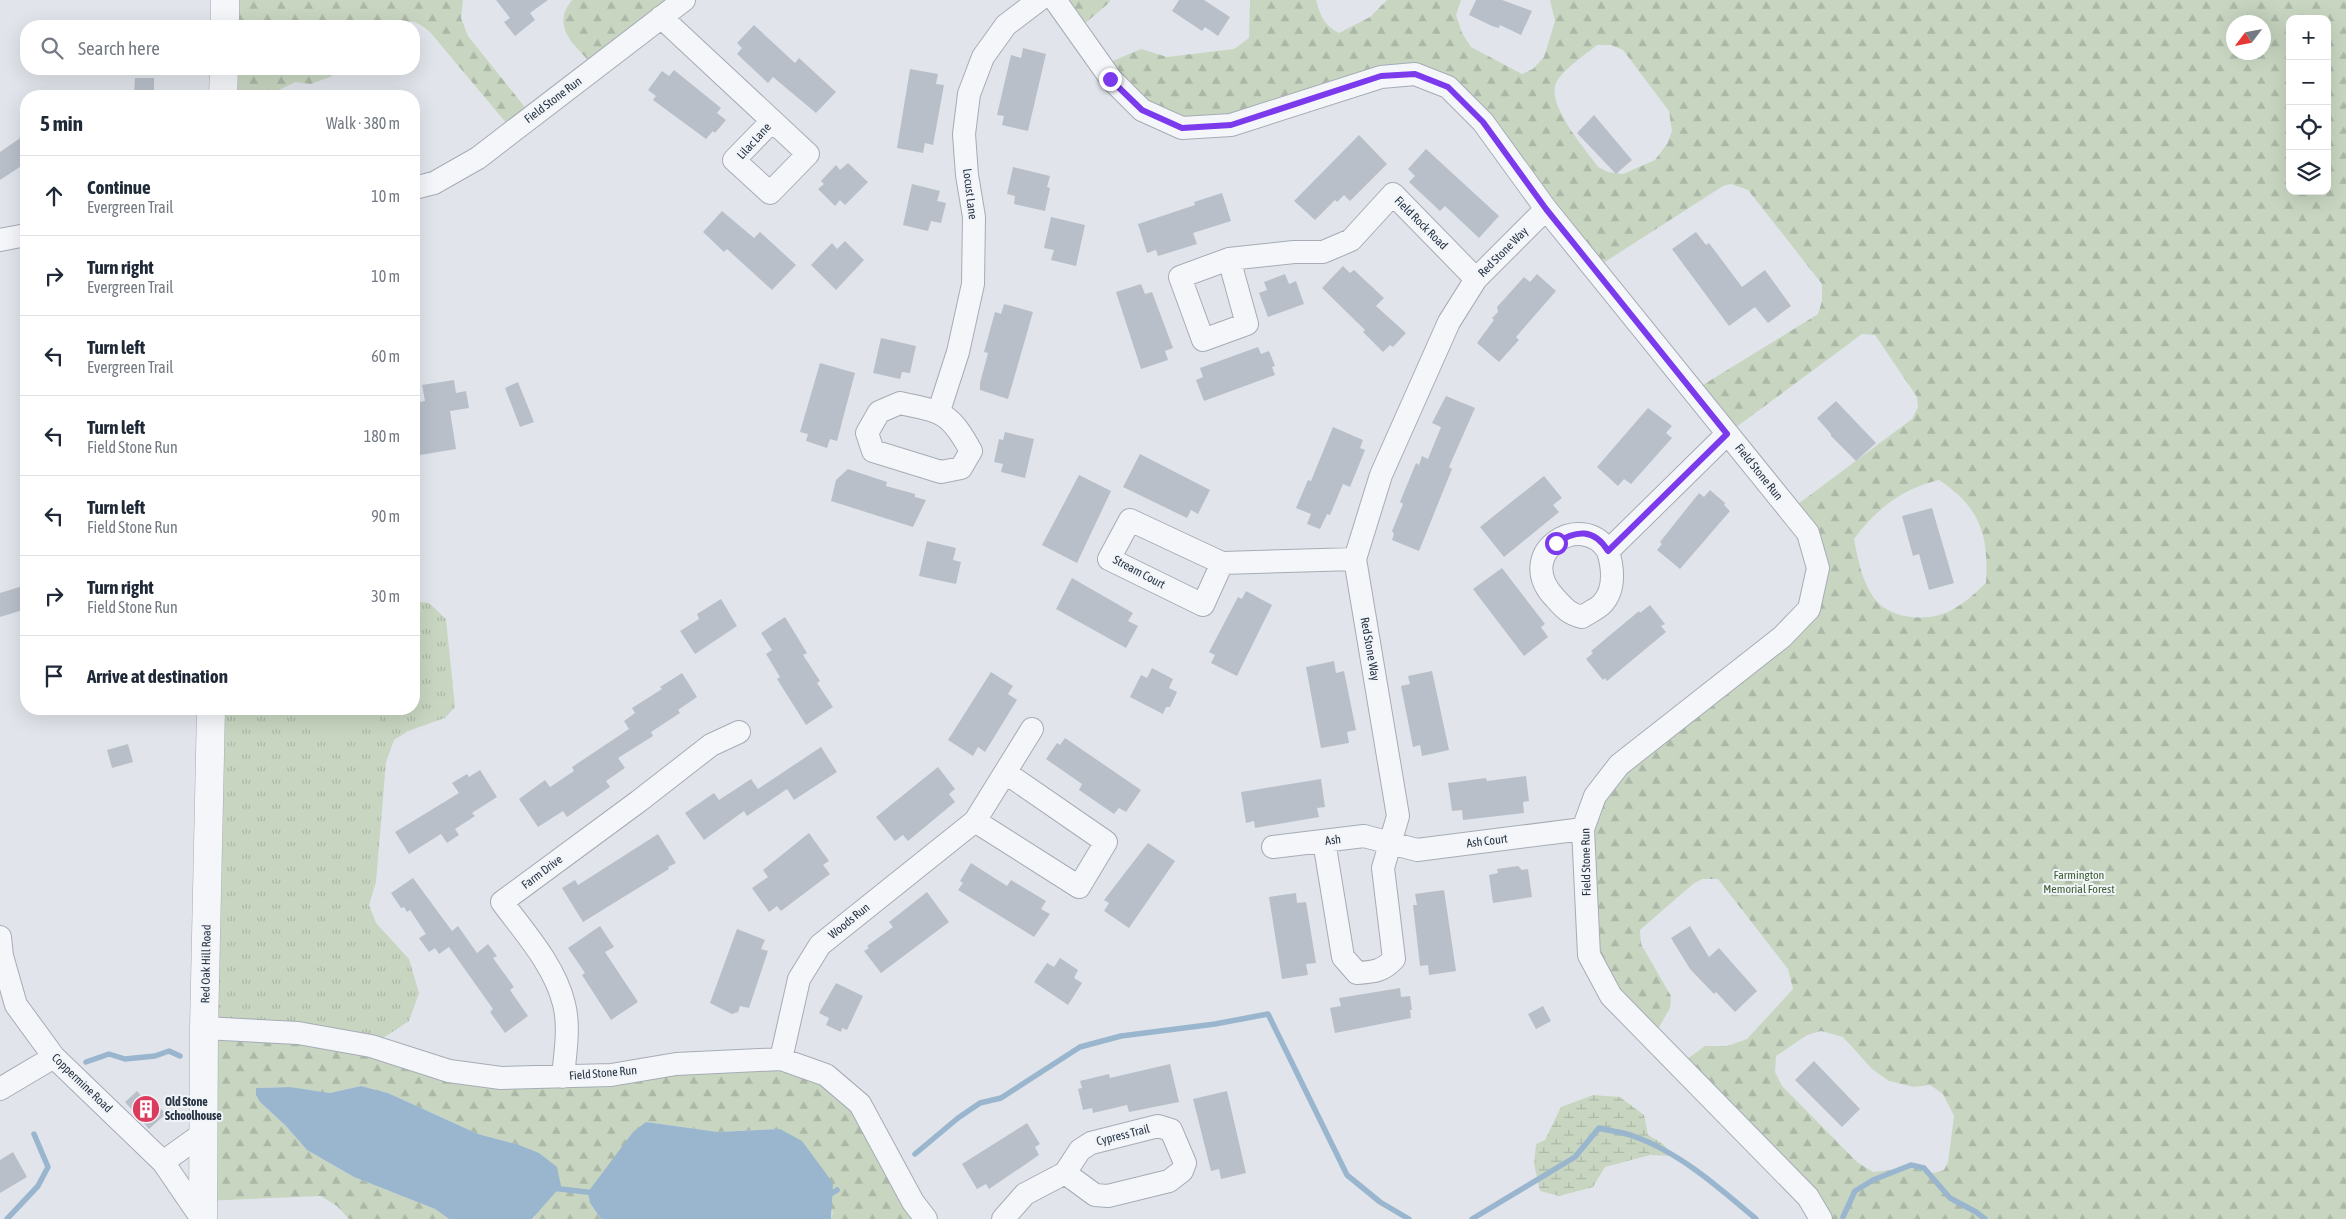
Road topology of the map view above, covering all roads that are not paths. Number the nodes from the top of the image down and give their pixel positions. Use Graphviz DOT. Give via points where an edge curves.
graph roads {
  1 [pos="225,0"];
  2 [pos="684,0"];
  3 [pos="1039,0"];
  4 [pos="1055,0"];
  5 [pos="661,17"];
  6 [pos="224,20"];
  7 [pos="224,75"];
  8 [pos="223,90"];
  9 [pos="772,121"];
  10 [pos="420,186"];
  11 [pos="1546,209"];
  12 [pos="20,237"];
  13 [pos="0,240"];
  14 [pos="1229,259"];
  15 [pos="1476,279"];
  16 [pos="939,411"];
  17 [pos="1727,434"];
  18 [pos="1608,551"];
  19 [pos="1355,559"];
  20 [pos="1222,563"];
  21 [pos="211,715"];
  22 [pos="1032,729"];
  23 [pos="739,732"];
  24 [pos="1006,774"];
  25 [pos="974,821"];
  26 [pos="1583,829"];
  27 [pos="1324,841"];
  28 [pos="1392,844"];
  29 [pos="1273,847"];
  30 [pos="0,937"];
  31 [pos="204,1028"];
  32 [pos="54,1057"];
  33 [pos="781,1059"];
  34 [pos="563,1077"];
  35 [pos="0,1089"];
  36 [pos="205,1132"];
  37 [pos="163,1162"];
  38 [pos="1065,1173"];
  39 [pos="203,1219"];
  40 [pos="926,1219"];
  41 [pos="1003,1219"];
  42 [pos="1820,1219"];
  1 -- 6 [label="street"];
  2 -- 5 [label="street, Field Stone Run"];
  3 -- 16 [label="street, Locust Lane" via="1006,25 983,57 969,94 964,134 974,217 973,284 958,352"];
  4 -- 11 [label="street, Field Stone Run" via="1110,79 1142,110 1182,128 1231,125 1381,76 1415,74 1448,87 1483,122"];
  5 -- 9 [label="street, Lilac Lane"];
  5 -- 10 [label="street, Field Stone Run" via="478,158"];
  7 -- 8 [label="street"];
  11 -- 15 [label="street, Red Stone Way"];
  11 -- 17 [label="street, Field Stone Run"];
  12 -- 13 [label="street"];
  14 -- 15 [label="street, Field Rock Road" via="1323,252 1351,240 1392,194"];
  15 -- 19 [label="street, Red Stone Way" via="1449,322 1382,475"];
  17 -- 18 [label="street"];
  17 -- 26 [label="street, Field Stone Run" via="1808,533 1818,568 1809,609 1782,637 1619,765 1595,796"];
  19 -- 20 [label="street, Stream Court"];
  19 -- 28 [label="street, Red Stone Way" via="1398,816"];
  20 -- 20 [label="street, Stream Court" via="1130,520 1109,559 1203,605"];
  21 -- 31 [label="street, Red Oak Hill Road"];
  22 -- 24 [label="street, Woods Run"];
  23 -- 34 [label="street, Farm Drive" via="712,745 502,902 550,968 565,1004"];
  24 -- 25 [label="street, Woods Run"];
  24 -- 25 [label="street" via="1106,842 1079,887"];
  25 -- 33 [label="street, Woods Run" via="820,945 799,979"];
  26 -- 28 [label="street, Ash Court" via="1417,850"];
  26 -- 42 [label="street, Field Stone Run" via="1589,955 1611,996 1808,1196"];
  27 -- 28 [label="street, Ash" via="1364,836"];
  27 -- 28 [label="street, Red Stone Way" via="1343,957 1357,973 1376,972 1394,959 1383,868"];
  27 -- 29 [label="street, Ash"];
  30 -- 32 [label="street, Coppermine Road" via="16,1005"];
  31 -- 34 [label="street, Field Stone Run" via="298,1033 371,1046 449,1071 501,1078"];
  31 -- 36 [label="street, Red Oak Hill Road"];
  32 -- 35 [label="street"];
  32 -- 37 [label="street, Coppermine Road"];
  33 -- 34 [label="street, Field Stone Run" via="676,1064 611,1075"];
  33 -- 40 [label="street, Field Stone Run" via="826,1075 860,1104 913,1202"];
  36 -- 37 [label="street"];
  36 -- 39 [label="street, Red Oak Hill Road"];
  37 -- 39 [label="street, Coppermine Road"];
  38 -- 38 [label="street, Cypress Trail" via="1080,1150 1091,1144 1158,1126 1171,1130 1185,1163 1182,1171 1169,1181 1108,1196 1095,1195"];
  38 -- 41 [label="street, Cypress Trail" via="1025,1194"];
}
